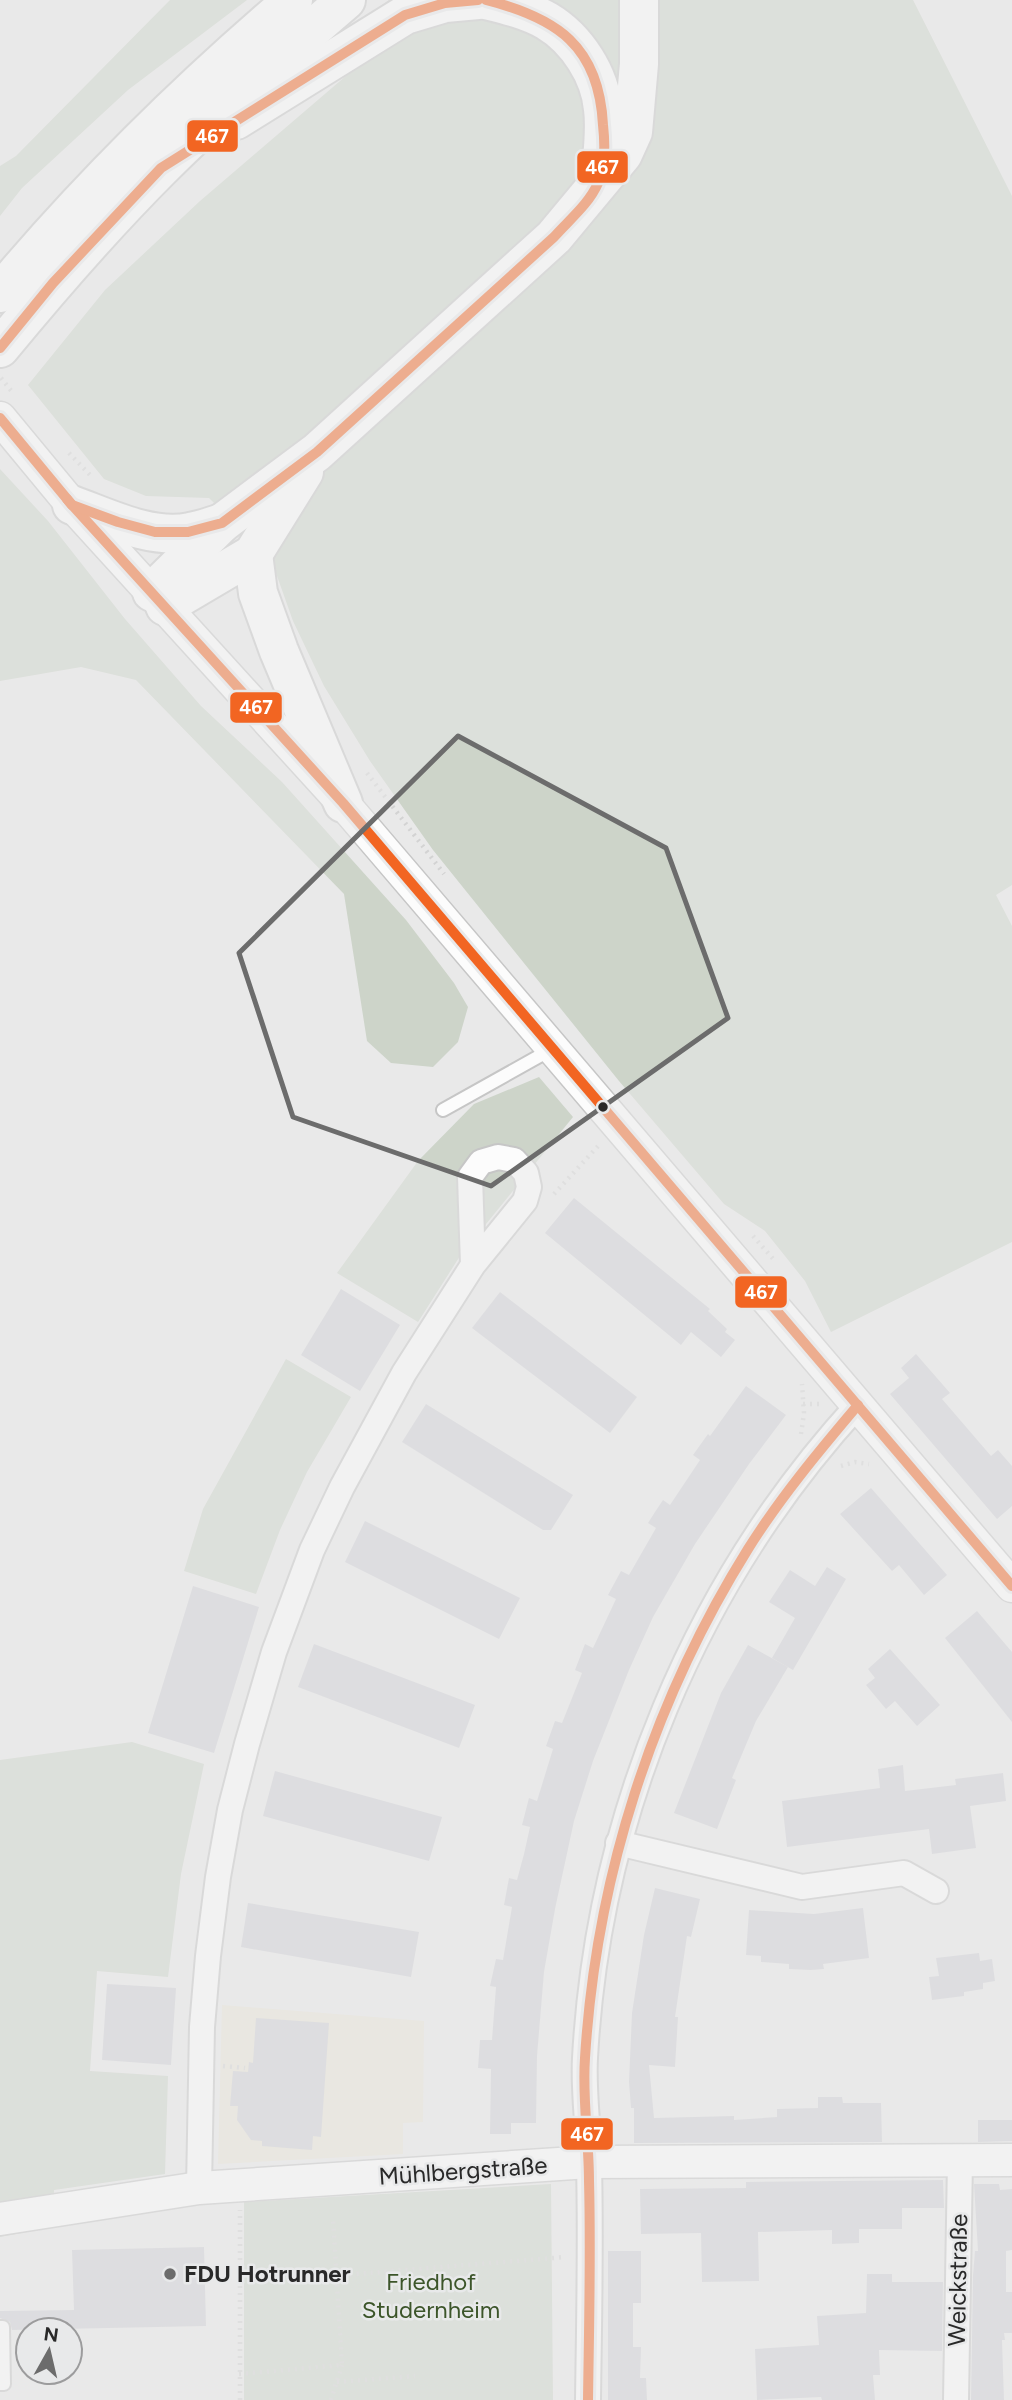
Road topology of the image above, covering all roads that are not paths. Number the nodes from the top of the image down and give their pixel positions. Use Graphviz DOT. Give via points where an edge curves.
graph roads {
  1 [pos="293,0"];
  2 [pos="346,0"];
  3 [pos="478,0"];
  4 [pos="486,0"];
  5 [pos="639,0"];
  6 [pos="161,168"];
  7 [pos="600,179"];
  8 [pos="0,293"];
  9 [pos="0,348"];
  10 [pos="7,406"];
  11 [pos="317,452"];
  12 [pos="86,494"];
  13 [pos="222,523"];
  14 [pos="253,554"];
  15 [pos="159,599"];
  16 [pos="343,803"];
  17 [pos="552,1049"];
  18 [pos="443,1110"];
  19 [pos="473,1265"];
  20 [pos="858,1405"];
  21 [pos="1012,1586"];
  22 [pos="618,1843"];
  23 [pos="936,1891"];
  24 [pos="960,2160"];
  25 [pos="1012,2160"];
  26 [pos="589,2162"];
  27 [pos="199,2188"];
  28 [pos="0,2219"];
  29 [pos="0,2327"];
  30 [pos="0,2384"];
  31 [pos="588,2400"];
  32 [pos="956,2400"];
  1 -- 8 [label="highway" via="135,144"];
  2 -- 6 [label="highway" via="256,77"];
  3 -- 6 [label="highway" via="445,3 405,15"];
  4 -- 7 [label="highway" via="548,21 575,45 594,73 603,108"];
  5 -- 7 [label="highway" via="633,132 623,154"];
  6 -- 9 [label="highway" via="53,283"];
  7 -- 11 [label="highway" via="554,237"];
  10 -- 12 [label="street"];
  11 -- 13 [label="highway"];
  11 -- 14 [label="highway"];
  12 -- 13 [label="highway" via="118,522 155,532 188,532"];
  12 -- 15 [label="street"];
  13 -- 15 [label="highway"];
  14 -- 15 [label="highway"];
  14 -- 16 [label="highway" via="258,593 274,640"];
  15 -- 16 [label="street"];
  16 -- 17 [label="street"];
  17 -- 18 [label="lane"];
  17 -- 20 [label="street"];
  19 -- 19 [label="street" via="525,1201 526,1173 514,1160 498,1157 481,1162 470,1177"];
  19 -- 27 [label="street" via="404,1373 342,1487 312,1550 263,1688 230,1810 208,1956"];
  20 -- 21 [label="street"];
  20 -- 22 [label="street" via="822,1444 768,1520 699,1634 664,1710"];
  22 -- 23 [label="street" via="802,1887 904,1873"];
  22 -- 26 [label="street" via="593,1972 586,2048"];
  24 -- 25 [label="street, Mühlbergstraße"];
  24 -- 26 [label="street, Mühlbergstraße"];
  24 -- 32 [label="street, Weickstraße"];
  26 -- 27 [label="street, Mühlbergstraße"];
  26 -- 31 [label="street"];
  27 -- 28 [label="street, Mühlbergstraße"];
  29 -- 30 [label="lane" via="4,2384"];
}
